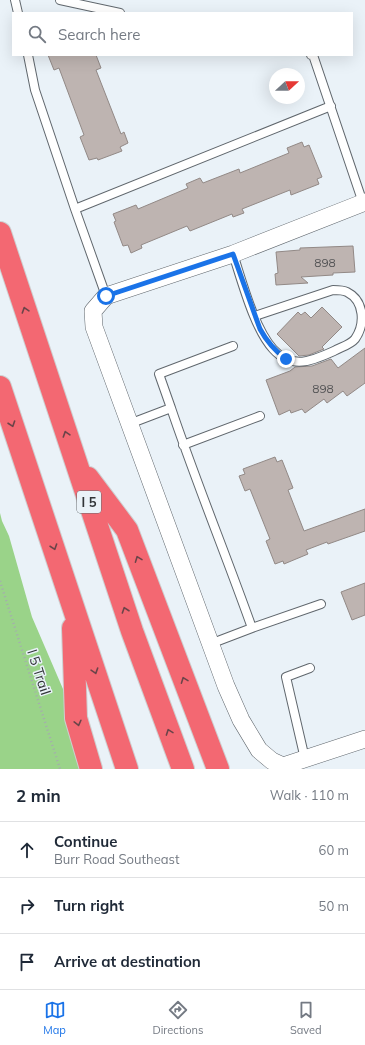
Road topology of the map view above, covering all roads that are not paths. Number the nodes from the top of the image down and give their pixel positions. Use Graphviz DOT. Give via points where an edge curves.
graph roads {
  1 [pos="16,0"];
  2 [pos="60,0"];
  3 [pos="18,12"];
  4 [pos="115,12"];
  5 [pos="28,56"];
  6 [pos="313,56"];
  7 [pos="330,106"];
  8 [pos="364,202"];
  9 [pos="74,209"];
  10 [pos="0,234"];
  11 [pos="233,254"];
  12 [pos="106,296"];
  13 [pos="255,316"];
  14 [pos="233,346"];
  15 [pos="0,387"];
  16 [pos="171,408"];
  17 [pos="260,416"];
  18 [pos="129,424"];
  19 [pos="183,445"];
  20 [pos="76,463"];
  21 [pos="72,600"];
  22 [pos="321,604"];
  23 [pos="252,628"];
  24 [pos="210,644"];
  25 [pos="310,668"];
  26 [pos="365,738"];
  27 [pos="305,759"];
  28 [pos="91,769"];
  29 [pos="127,769"];
  30 [pos="183,769"];
  31 [pos="218,769"];
  1 -- 3 [label="lane"];
  2 -- 4 [label="lane"];
  5 -- 9 [label="lane" via="35,90"];
  6 -- 7 [label="lane"];
  7 -- 8 [label="lane"];
  7 -- 9 [label="lane"];
  8 -- 11 [label="street"];
  9 -- 12 [label="lane"];
  20 -- 10 [label="highway, I 5, one-way"];
  11 -- 12 [label="street"];
  11 -- 13 [label="lane"];
  12 -- 18 [label="street" via="93,311 94,327"];
  13 -- 13 [label="lane" via="266,340 274,350 286,359 299,362 315,359 356,339 364,320 361,306 352,295 342,290 332,290"];
  14 -- 16 [label="lane" via="159,374"];
  15 -- 21 [label="highway, one-way"];
  16 -- 18 [label="lane"];
  16 -- 19 [label="lane"];
  17 -- 19 [label="lane"];
  18 -- 24 [label="street"];
  19 -- 23 [label="lane"];
  30 -- 20 [label="highway, I 5, one-way" via="132,631"];
  31 -- 20 [label="highway, one-way" via="127,530"];
  21 -- 28 [label="highway, one-way" via="76,718"];
  21 -- 29 [label="highway, one-way"];
  22 -- 23 [label="lane"];
  23 -- 24 [label="lane"];
  24 -- 27 [label="street" via="241,720 259,750 283,766"];
  25 -- 27 [label="lane" via="286,677"];
  26 -- 27 [label="street"];
}
